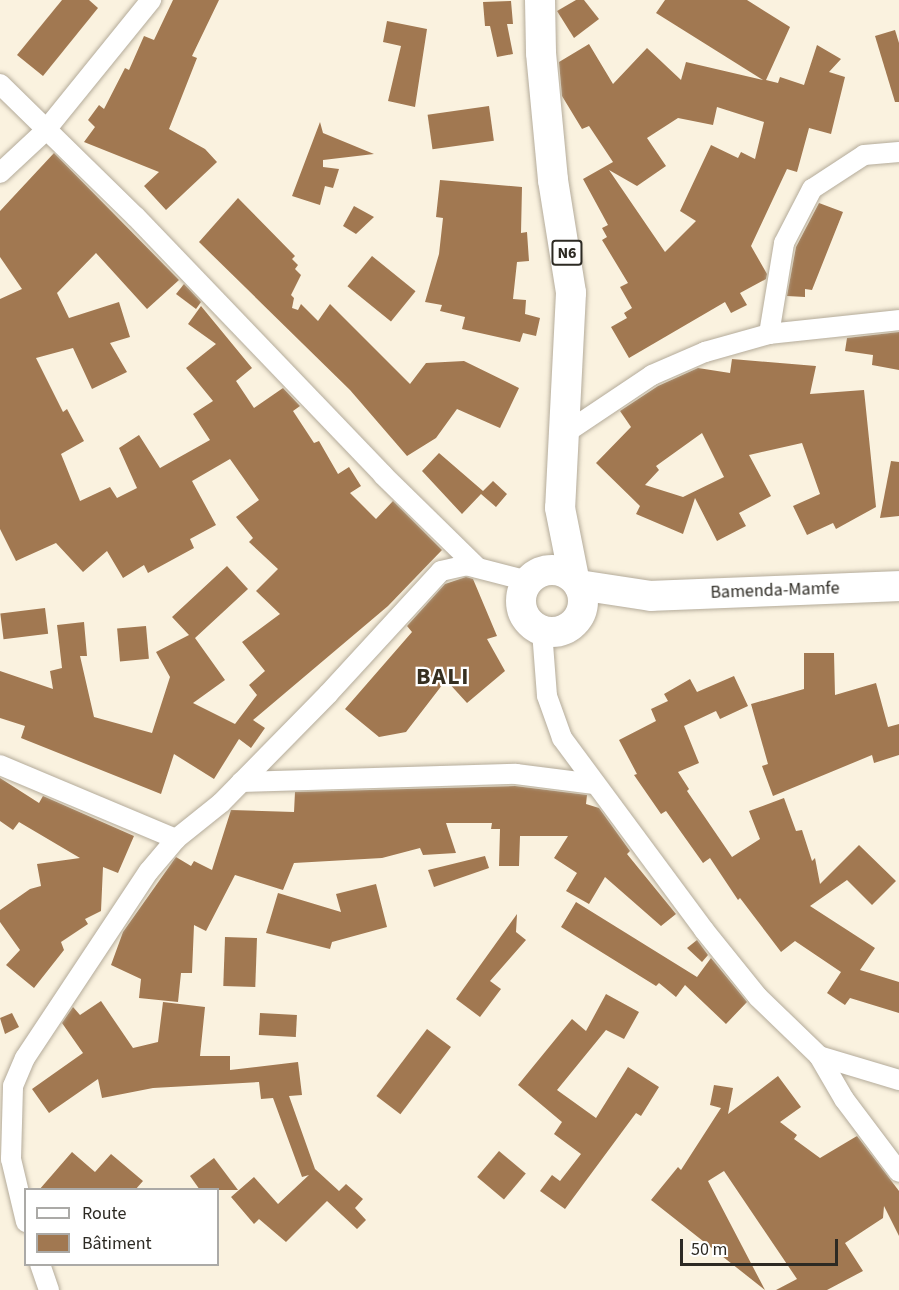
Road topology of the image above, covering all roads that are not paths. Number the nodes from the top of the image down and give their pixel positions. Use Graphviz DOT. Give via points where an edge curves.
graph roads {
  1 [pos="152,0"];
  2 [pos="540,0"];
  3 [pos="0,84"];
  4 [pos="45,131"];
  5 [pos="899,152"];
  6 [pos="0,173"];
  7 [pos="899,320"];
  8 [pos="769,334"];
  9 [pos="564,434"];
  10 [pos="560,508"];
  11 [pos="477,567"];
  12 [pos="532,578"];
  13 [pos="576,582"];
  14 [pos="899,586"];
  15 [pos="651,596"];
  16 [pos="578,620"];
  17 [pos="542,631"];
  18 [pos="0,765"];
  19 [pos="241,782"];
  20 [pos="594,784"];
  21 [pos="176,839"];
  22 [pos="819,1056"];
  23 [pos="899,1080"];
  24 [pos="899,1172"];
  25 [pos="24,1213"];
  26 [pos="41,1266"];
  27 [pos="49,1290"];
  1 -- 4 [label="street"];
  2 -- 9 [label="highway, N6" via="541,53 554,180 571,294"];
  3 -- 4 [label="street"];
  4 -- 6 [label="street"];
  4 -- 11 [label="street" via="136,217 383,475"];
  5 -- 8 [label="street" via="864,155 812,189 784,243"];
  7 -- 8 [label="street"];
  8 -- 9 [label="street" via="679,362"];
  9 -- 10 [label="highway, N6"];
  10 -- 12 [label="highway, N6"];
  10 -- 13 [label="highway, N6"];
  11 -- 12 [label="street"];
  11 -- 19 [label="street" via="455,565 441,571"];
  12 -- 13 [label="highway, Bamenda-Mamfe" via="549,570"];
  12 -- 17 [label="highway, N6" via="521,598 524,615"];
  13 -- 15 [label="highway, Bamenda-Mamfe"];
  13 -- 16 [label="highway, N6" via="584,596"];
  14 -- 15 [label="highway, Bamenda-Mamfe"];
  15 -- 16 [label="highway, Bamenda-Mamfe"];
  16 -- 17 [label="highway, Bamenda-Mamfe" via="568,629"];
  17 -- 20 [label="street" via="547,696 553,718"];
  18 -- 21 [label="street"];
  19 -- 20 [label="street" via="516,774"];
  19 -- 21 [label="street"];
  20 -- 22 [label="street" via="758,997"];
  21 -- 25 [label="street" via="121,911 24,1058 13,1086 11,1158"];
  22 -- 23 [label="street"];
  22 -- 24 [label="street" via="844,1099"];
  26 -- 27 [label="street"];
}
